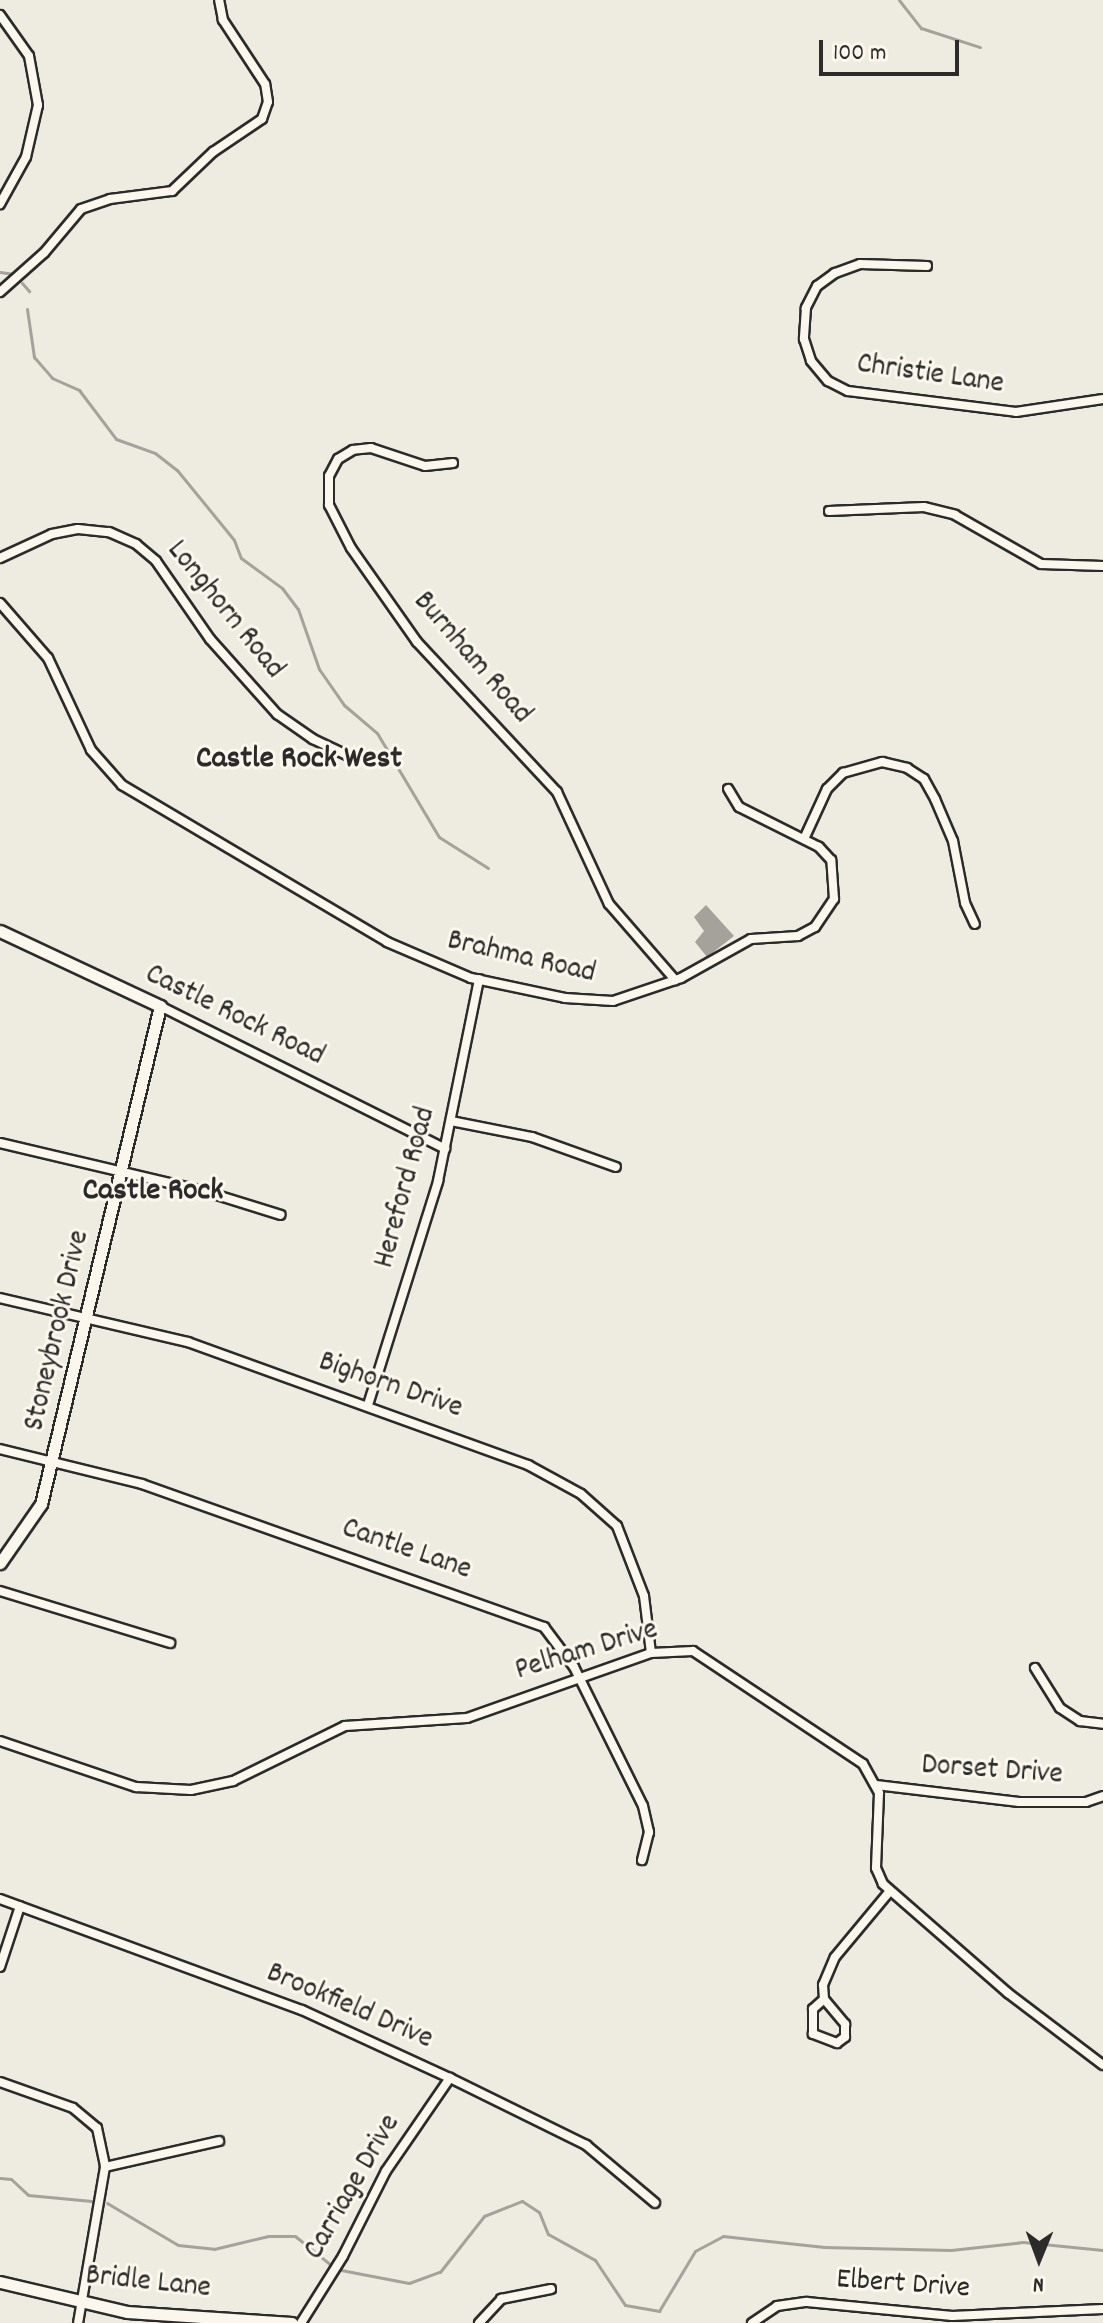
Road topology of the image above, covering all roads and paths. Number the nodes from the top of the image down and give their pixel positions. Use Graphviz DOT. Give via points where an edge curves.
graph roads {
  1 [pos="219,0"];
  2 [pos="0,15"];
  3 [pos="0,204"];
  4 [pos="927,266"];
  5 [pos="0,292"];
  6 [pos="1103,399"];
  7 [pos="453,463"];
  8 [pos="829,511"];
  9 [pos="0,558"];
  10 [pos="1103,566"];
  11 [pos="0,603"];
  12 [pos="355,759"];
  13 [pos="728,789"];
  14 [pos="804,839"];
  15 [pos="975,924"];
  16 [pos="0,931"];
  17 [pos="479,979"];
  18 [pos="675,980"];
  19 [pos="160,1006"];
  20 [pos="451,1121"];
  21 [pos="0,1143"];
  22 [pos="445,1149"];
  23 [pos="616,1167"];
  24 [pos="121,1171"];
  25 [pos="281,1215"];
  26 [pos="0,1298"];
  27 [pos="87,1317"];
  28 [pos="368,1405"];
  29 [pos="0,1449"];
  30 [pos="53,1461"];
  31 [pos="0,1563"];
  32 [pos="0,1591"];
  33 [pos="170,1643"];
  34 [pos="651,1653"];
  35 [pos="1035,1668"];
  36 [pos="579,1676"];
  37 [pos="1103,1724"];
  38 [pos="0,1741"];
  39 [pos="876,1785"];
  40 [pos="1103,1796"];
  41 [pos="642,1860"];
  42 [pos="890,1891"];
  43 [pos="0,1899"];
  44 [pos="20,1906"];
  45 [pos="0,1967"];
  46 [pos="824,1999"];
  47 [pos="1103,2065"];
  48 [pos="450,2078"];
  49 [pos="0,2082"];
  50 [pos="219,2141"];
  51 [pos="105,2167"];
  52 [pos="655,2203"];
  53 [pos="0,2282"];
  54 [pos="551,2289"];
  55 [pos="83,2303"];
  56 [pos="1103,2309"];
  57 [pos="78,2323"];
  58 [pos="292,2323"];
  59 [pos="301,2323"];
  60 [pos="479,2323"];
  61 [pos="752,2323"];
  1 -- 5 [label="street" via="223,20 265,84 268,102 262,119 213,152 172,191 98,201 81,209"];
  2 -- 3 [label="street" via="29,56 38,105 26,157"];
  4 -- 6 [label="street, Christie Lane" via="860,264 817,286 803,328 806,351 820,373 848,391 1016,412"];
  7 -- 18 [label="street, Burnham Road" via="425,466 371,448 353,450 338,459 329,476 329,505 351,548 417,642 557,792 609,904"];
  8 -- 10 [label="street" via="932,508 955,515 1041,564"];
  9 -- 12 [label="street, Longhorn Road" via="52,534 78,529 109,532 136,544 156,561 210,639 277,714"];
  11 -- 17 [label="street, Brahma Road" via="48,658 91,750 122,785 387,942"];
  13 -- 14 [label="street, Brahma Road" via="739,807"];
  14 -- 15 [label="street" via="827,789 843,773 882,762 907,768 924,779 935,799 953,841 965,903"];
  14 -- 18 [label="street, Brahma Road" via="825,852 835,870 834,899 822,919 798,936 751,939"];
  16 -- 19 [label="street, Castle Rock Road"];
  17 -- 18 [label="street, Brahma Road" via="596,1003 634,997"];
  17 -- 20 [label="street, Hereford Road"];
  19 -- 22 [label="street, Castle Rock Road"];
  19 -- 24 [label="street, Stoneybrook Drive"];
  20 -- 22 [label="street, Hereford Road"];
  20 -- 23 [label="street" via="532,1137"];
  21 -- 24 [label="street"];
  22 -- 28 [label="street, Hereford Road"];
  24 -- 25 [label="street"];
  24 -- 27 [label="street, Stoneybrook Drive"];
  26 -- 27 [label="street, Bighorn Drive"];
  27 -- 28 [label="street, Bighorn Drive" via="188,1342"];
  27 -- 30 [label="street, Stoneybrook Drive"];
  28 -- 34 [label="street, Bighorn Drive" via="528,1465 608,1515 624,1539 644,1596"];
  29 -- 30 [label="street, Cantle Lane"];
  30 -- 31 [label="street, Stoneybrook Drive" via="35,1515"];
  30 -- 36 [label="street, Cantle Lane" via="142,1484 536,1622 560,1643"];
  32 -- 33 [label="street"];
  34 -- 36 [label="street, Pelham Drive"];
  34 -- 39 [label="street, Pelham Drive" via="682,1649 710,1658 859,1761"];
  35 -- 37 [label="street, Dorset Drive" via="1060,1708 1080,1721"];
  36 -- 38 [label="street, Pelham Drive" via="467,1718 345,1726 233,1781 191,1790 136,1787"];
  36 -- 41 [label="street, Cantle Lane" via="643,1806 649,1832"];
  39 -- 40 [label="street, Dorset Drive" via="1019,1802 1086,1802"];
  39 -- 42 [label="street" via="876,1868"];
  42 -- 46 [label="street" via="835,1957 823,1985"];
  42 -- 47 [label="street" via="1008,1993"];
  43 -- 44 [label="street, Brookfield Drive"];
  44 -- 45 [label="street"];
  44 -- 48 [label="street, Brookfield Drive" via="302,2010"];
  46 -- 46 [label="street" via="845,2024 845,2037 837,2043 819,2040 810,2030 813,2009"];
  48 -- 52 [label="street, Brookfield Drive" via="586,2145"];
  48 -- 59 [label="street, Carriage Drive" via="386,2171"];
  49 -- 51 [label="street" via="87,2117 97,2128"];
  50 -- 51 [label="street"];
  51 -- 55 [label="street"];
  53 -- 55 [label="street, Bridle Lane"];
  54 -- 60 [label="street" via="501,2299"];
  55 -- 57 [label="street"];
  55 -- 58 [label="street, Bridle Lane" via="127,2312"];
  56 -- 61 [label="street, Elbert Drive" via="952,2316 807,2302 777,2306"];
}
